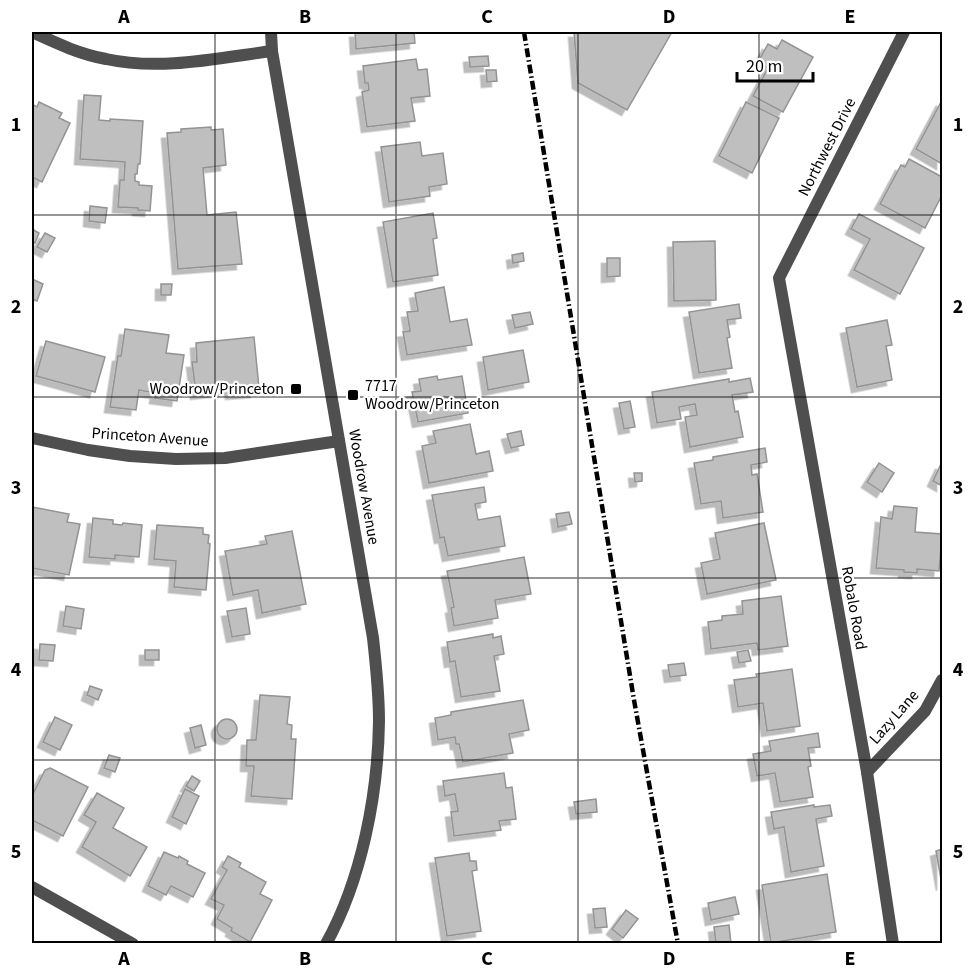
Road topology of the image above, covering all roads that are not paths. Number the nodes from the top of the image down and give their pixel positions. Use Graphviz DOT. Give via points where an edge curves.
graph roads {
  1 [pos="32,32"];
  2 [pos="271,32"];
  3 [pos="904,32"];
  4 [pos="272,51"];
  5 [pos="779,278"];
  6 [pos="32,438"];
  7 [pos="339,441"];
  8 [pos="942,680"];
  9 [pos="867,772"];
  10 [pos="32,887"];
  11 [pos="133,944"];
  12 [pos="326,944"];
  13 [pos="893,944"];
  1 -- 4 [label="street" via="66,48 107,60 146,64 186,63"];
  2 -- 4 [label="street, Woodrow Avenue"];
  3 -- 5 [label="street, Northwest Drive"];
  4 -- 7 [label="street, Woodrow Avenue"];
  5 -- 9 [label="street, Robalo Road"];
  6 -- 7 [label="street, Princeton Avenue" via="88,450 176,459 225,458"];
  7 -- 12 [label="street, Woodrow Avenue" via="373,638 379,721 363,844 351,886"];
  8 -- 9 [label="street, Lazy Lane" via="925,711"];
  9 -- 13 [label="street, Robalo Road"];
  10 -- 11 [label="street"];
}
